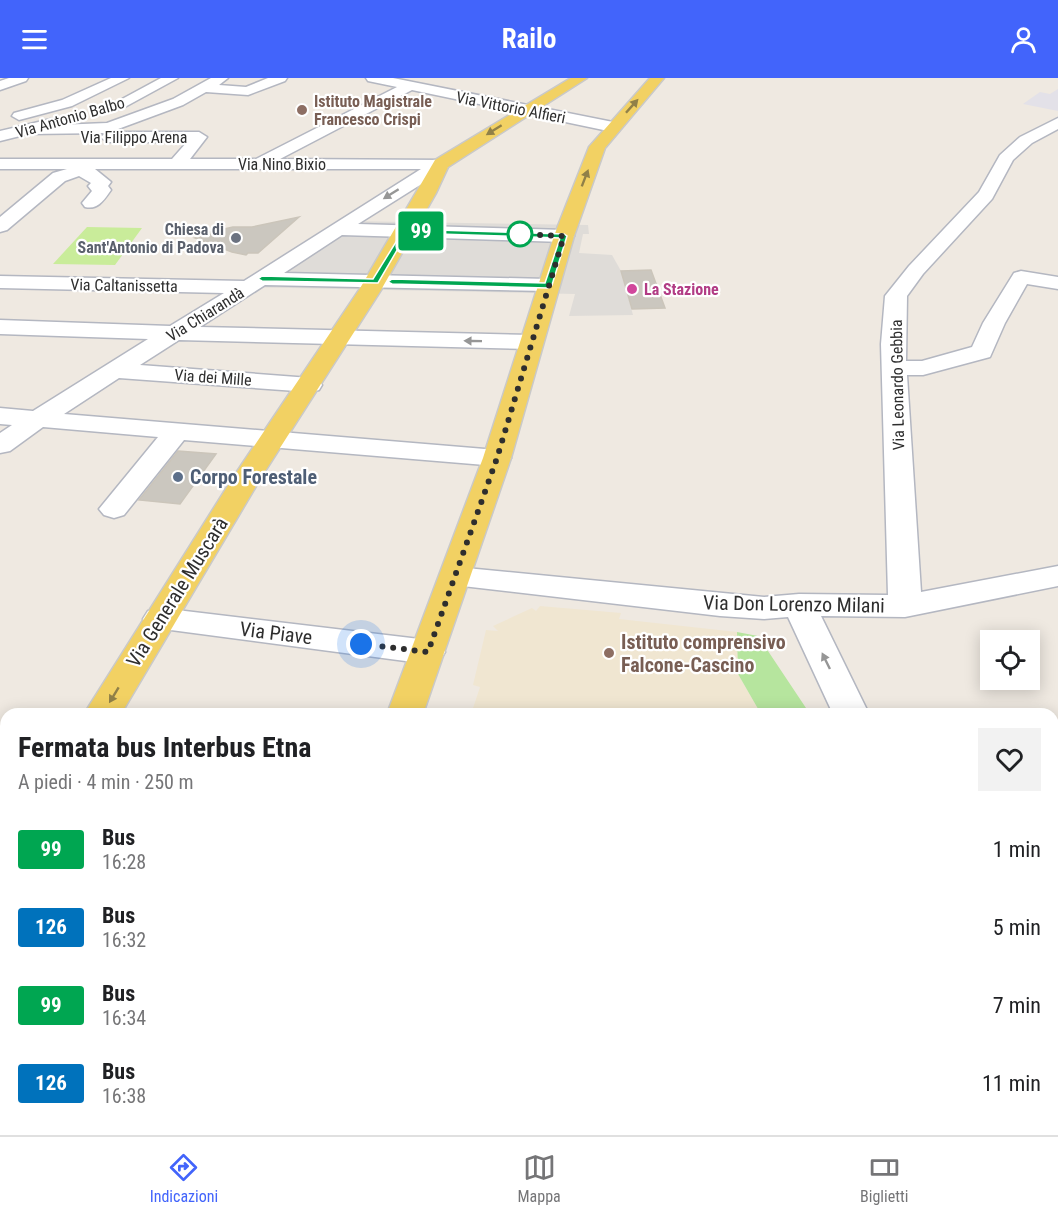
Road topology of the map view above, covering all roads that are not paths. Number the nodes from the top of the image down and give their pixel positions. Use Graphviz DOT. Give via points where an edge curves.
graph roads {
  1 [pos="21,78"];
  2 [pos="122,78"];
  3 [pos="171,78"];
  4 [pos="220,78"];
  5 [pos="280,78"];
  6 [pos="373,78"];
  7 [pos="442,78"];
  8 [pos="580,78"];
  9 [pos="657,78"];
  10 [pos="0,86"];
  11 [pos="414,87"];
  12 [pos="204,88"];
  13 [pos="108,108"];
  14 [pos="525,111"];
  15 [pos="87,114"];
  16 [pos="0,120"];
  17 [pos="1054,128"];
  18 [pos="611,130"];
  19 [pos="32,133"];
  20 [pos="0,136"];
  21 [pos="0,164"];
  22 [pos="122,164"];
  23 [pos="177,164"];
  24 [pos="258,164"];
  25 [pos="441,164"];
  26 [pos="81,170"];
  27 [pos="9,195"];
  28 [pos="37,195"];
  29 [pos="91,203"];
  30 [pos="0,226"];
  31 [pos="407,227"];
  32 [pos="336,229"];
  33 [pos="565,231"];
  34 [pos="0,282"];
  35 [pos="255,283"];
  36 [pos="1058,283"];
  37 [pos="373,286"];
  38 [pos="547,290"];
  39 [pos="0,327"];
  40 [pos="173,334"];
  41 [pos="338,339"];
  42 [pos="531,342"];
  43 [pos="894,368"];
  44 [pos="116,370"];
  45 [pos="310,385"];
  46 [pos="0,416"];
  47 [pos="38,419"];
  48 [pos="177,431"];
  49 [pos="273,439"];
  50 [pos="0,446"];
  51 [pos="497,458"];
  52 [pos="114,509"];
  53 [pos="1058,576"];
  54 [pos="456,578"];
  55 [pos="799,605"];
  56 [pos="905,606"];
  57 [pos="160,619"];
  58 [pos="428,652"];
  59 [pos="106,708"];
  60 [pos="407,708"];
  61 [pos="848,708"];
  1 -- 10 [label="street"];
  2 -- 16 [label="street" via="67,103"];
  3 -- 13 [label="street, Via Antonio Balbo"];
  4 -- 12 [label="street"];
  5 -- 12 [label="street" via="248,92"];
  6 -- 11 [label="street, Via Vittorio Alfieri"];
  7 -- 11 [label="street"];
  8 -- 14 [label="main road"];
  18 -- 9 [label="main road, one-way"];
  11 -- 14 [label="street, Via Vittorio Alfieri"];
  11 -- 24 [label="street"];
  12 -- 19 [label="street" via="169,106 109,128"];
  14 -- 18 [label="street, Via Vittorio Alfieri"];
  14 -- 25 [label="main road, one-way"];
  15 -- 19 [label="street, Via Antonio Balbo"];
  17 -- 43 [label="street, Via Leonardo Gebbia" via="1026,140 1006,158 986,195 896,296"];
  33 -- 18 [label="main road, one-way" via="597,147"];
  19 -- 20 [label="street, Via Antonio Balbo"];
  19 -- 23 [label="street, Via Filippo Arena" via="199,137"];
  21 -- 22 [label="street"];
  22 -- 23 [label="street, Via Nino Bixio"];
  22 -- 26 [label="street"];
  23 -- 24 [label="street, Via Nino Bixio"];
  24 -- 25 [label="street, Via Nino Bixio"];
  25 -- 31 [label="main road"];
  25 -- 32 [label="street, Via Chiarandà, one-way"];
  26 -- 28 [label="street" via="59,177"];
  26 -- 29 [label="street" via="102,182 97,186 102,190"];
  27 -- 28 [label="street"];
  28 -- 30 [label="street"];
  31 -- 32 [label="street"];
  31 -- 33 [label="street"];
  31 -- 37 [label="main road, Via Generale Muscarà"];
  32 -- 35 [label="street, Via Chiarandà"];
  33 -- 38 [label="main road"];
  34 -- 35 [label="street, Via Caltanissetta"];
  35 -- 37 [label="street, Via Caltanissetta"];
  35 -- 40 [label="street, Via Chiarandà"];
  36 -- 43 [label="street" via="1021,277 982,352 923,368"];
  37 -- 38 [label="street, Via Caltanissetta"];
  37 -- 41 [label="main road, Via Generale Muscarà"];
  38 -- 42 [label="main road"];
  39 -- 40 [label="street"];
  40 -- 41 [label="street"];
  40 -- 44 [label="street, Via Chiarandà"];
  42 -- 41 [label="street, one-way"];
  41 -- 45 [label="main road, Via Generale Muscarà"];
  42 -- 51 [label="main road"];
  43 -- 56 [label="street, Via Leonardo Gebbia"];
  44 -- 45 [label="street, Via dei Mille"];
  44 -- 47 [label="street, Via Chiarandà"];
  45 -- 49 [label="main road, Via Generale Muscarà"];
  46 -- 47 [label="street"];
  47 -- 48 [label="street"];
  47 -- 50 [label="street, Via Chiarandà"];
  48 -- 49 [label="street"];
  48 -- 52 [label="street"];
  49 -- 51 [label="street"];
  49 -- 57 [label="main road, Via Generale Muscarà"];
  51 -- 54 [label="main road"];
  53 -- 56 [label="street, Via Don Lorenzo Milani"];
  54 -- 55 [label="street, Via Don Lorenzo Milani" via="720,605"];
  54 -- 58 [label="main road"];
  55 -- 56 [label="street, Via Don Lorenzo Milani"];
  61 -- 55 [label="street, one-way"];
  57 -- 58 [label="street, Via Piave"];
  57 -- 59 [label="main road, Via Generale Muscarà, one-way"];
  58 -- 60 [label="main road"];
}
